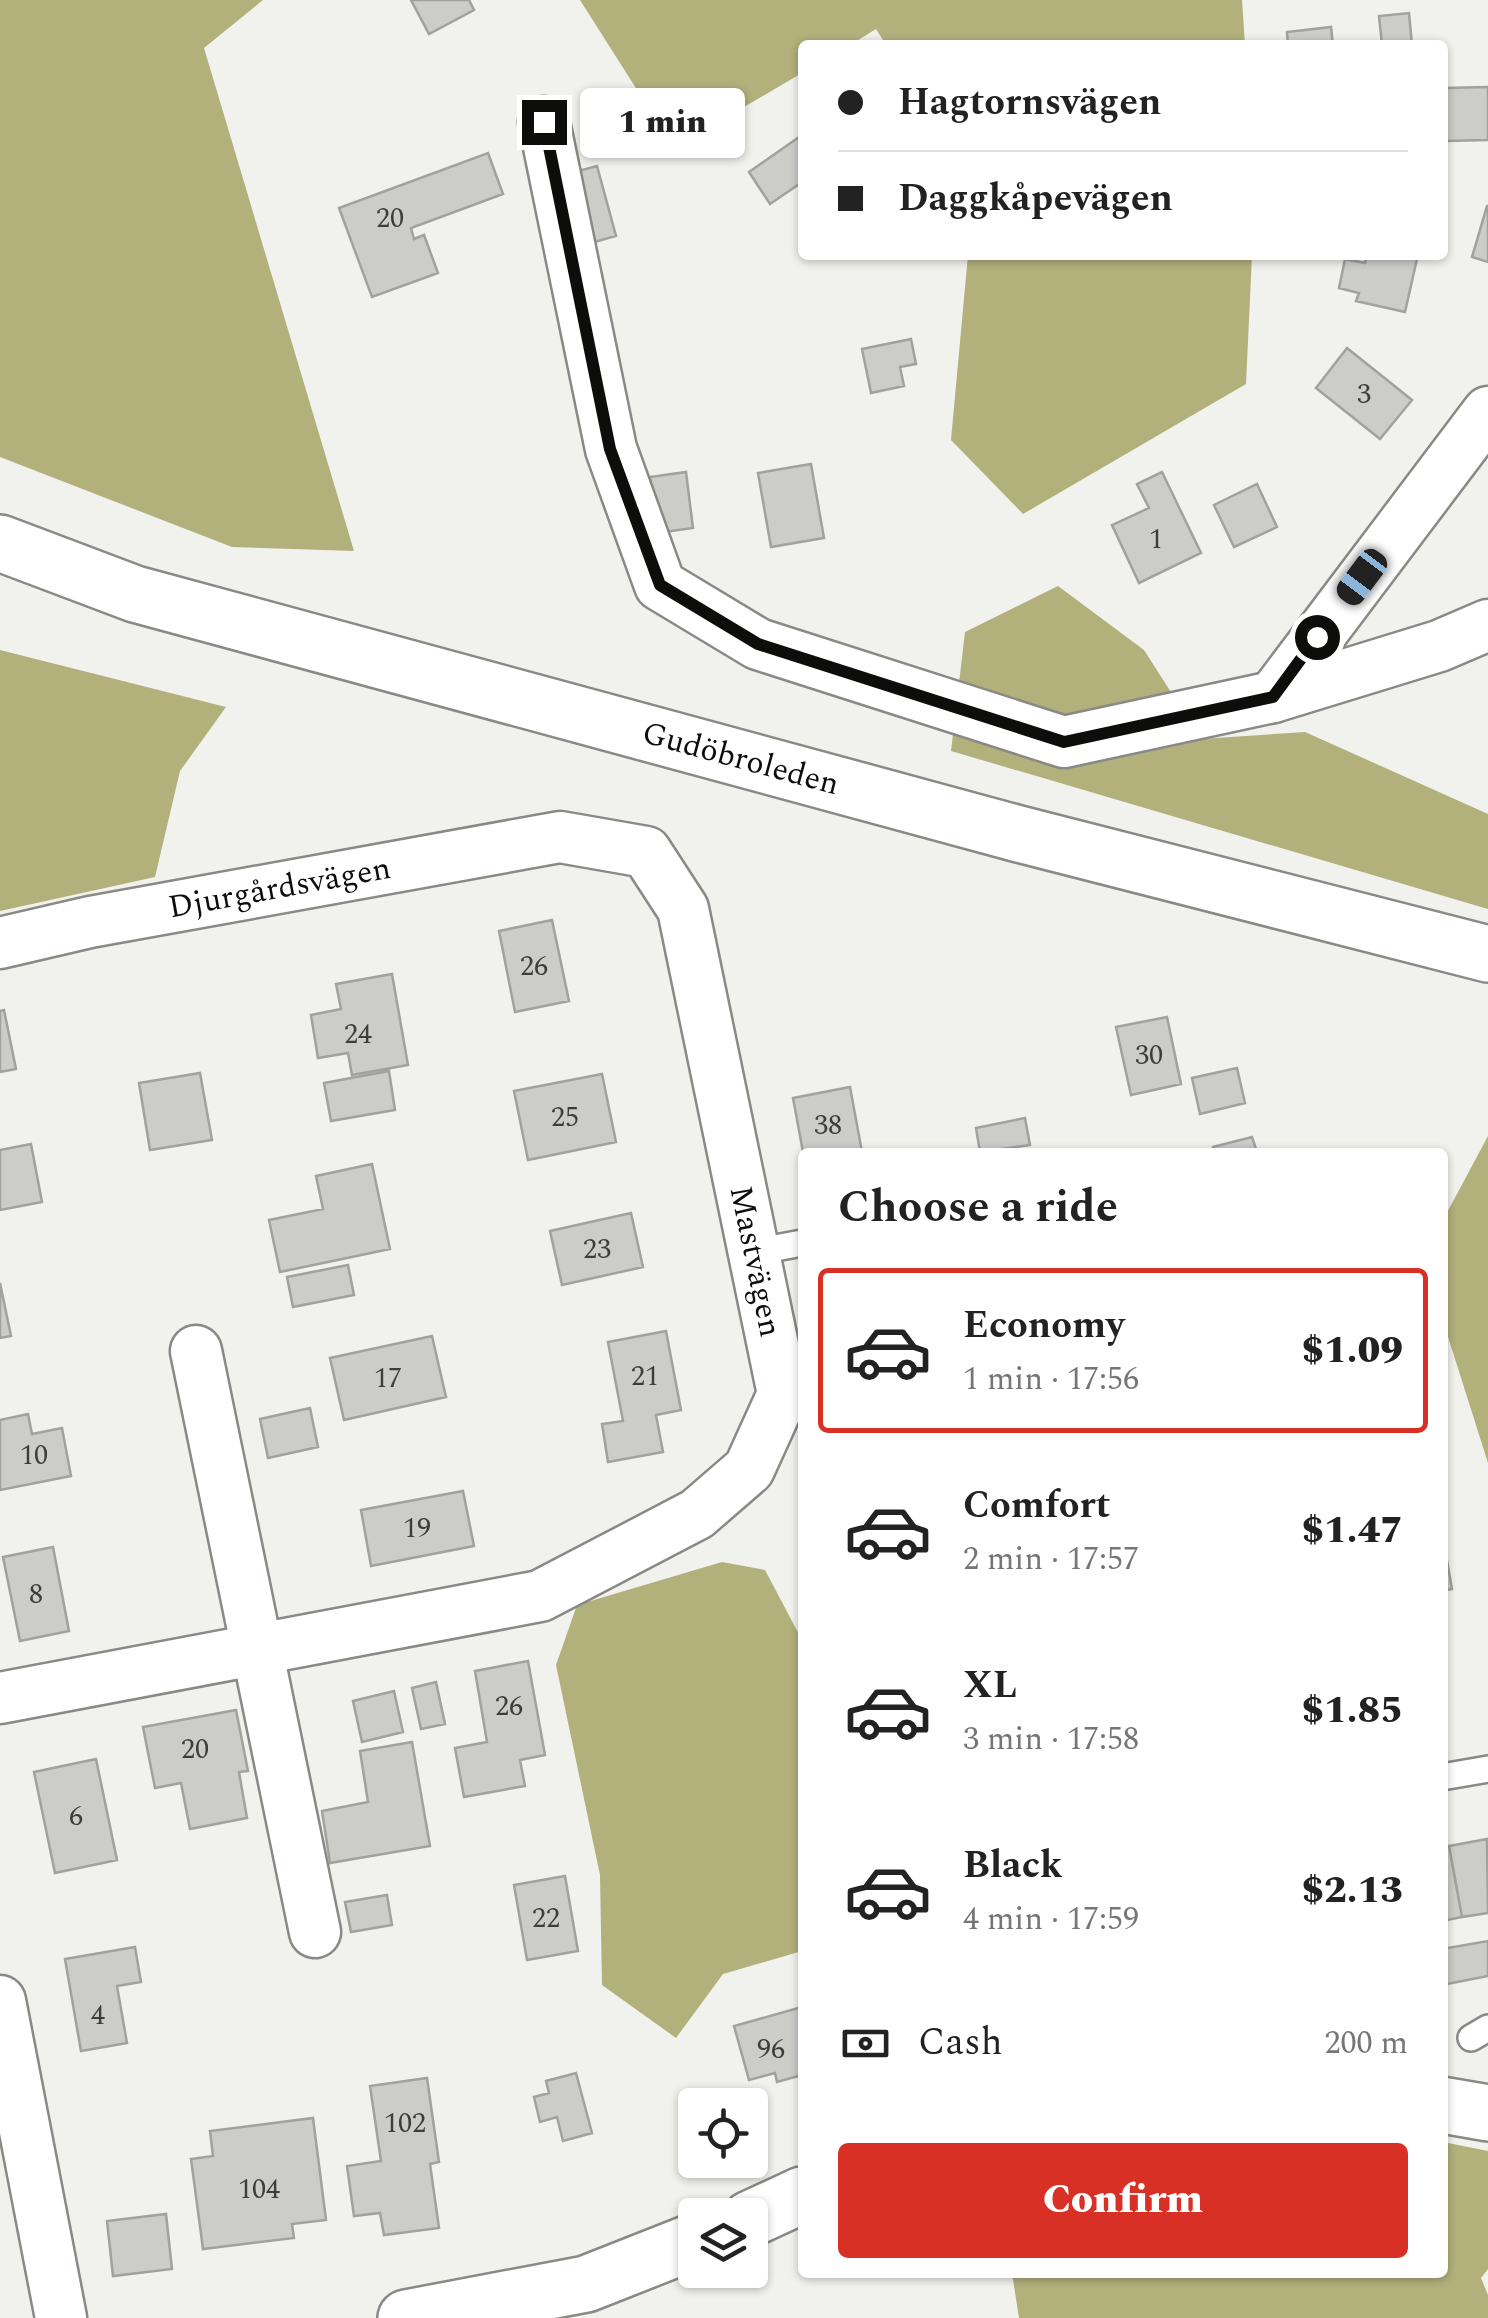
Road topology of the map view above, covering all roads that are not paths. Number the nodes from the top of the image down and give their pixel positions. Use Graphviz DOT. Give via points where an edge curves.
graph roads {
  1 [pos="544,122"];
  2 [pos="1488,412"];
  3 [pos="0,543"];
  4 [pos="1488,625"];
  5 [pos="1273,697"];
  6 [pos="560,838"];
  7 [pos="0,944"];
  8 [pos="1488,954"];
  9 [pos="798,1244"];
  10 [pos="754,1252"];
  11 [pos="196,1351"];
  12 [pos="255,1651"];
  13 [pos="0,1698"];
  14 [pos="1488,1769"];
  15 [pos="1448,1777"];
  16 [pos="315,1932"];
  17 [pos="0,2001"];
  18 [pos="1448,2106"];
  19 [pos="1488,2113"];
  20 [pos="798,2197"];
  21 [pos="768,2211"];
  22 [pos="678,2249"];
  23 [pos="426,2316"];
  24 [pos="61,2318"];
  1 -- 5 [label="street" via="610,449 660,585 758,644 1064,742"];
  2 -- 5 [label="street"];
  3 -- 8 [label="main road, Gudöbroleden" via="136,594"];
  4 -- 5 [label="street"];
  6 -- 7 [label="street, Djurgårdsvägen"];
  6 -- 10 [label="street, Mastvägen" via="646,852 683,909"];
  9 -- 10 [label="lane"];
  10 -- 12 [label="street, Mastvägen" via="783,1394 750,1469 697,1514 540,1596"];
  11 -- 12 [label="street"];
  12 -- 13 [label="street, Mastvägen"];
  12 -- 16 [label="street"];
  14 -- 15 [label="lane"];
  17 -- 24 [label="street"];
  18 -- 19 [label="main road"];
  20 -- 21 [label="main road"];
  22 -- 23 [label="main road" via="586,2284"];
}
